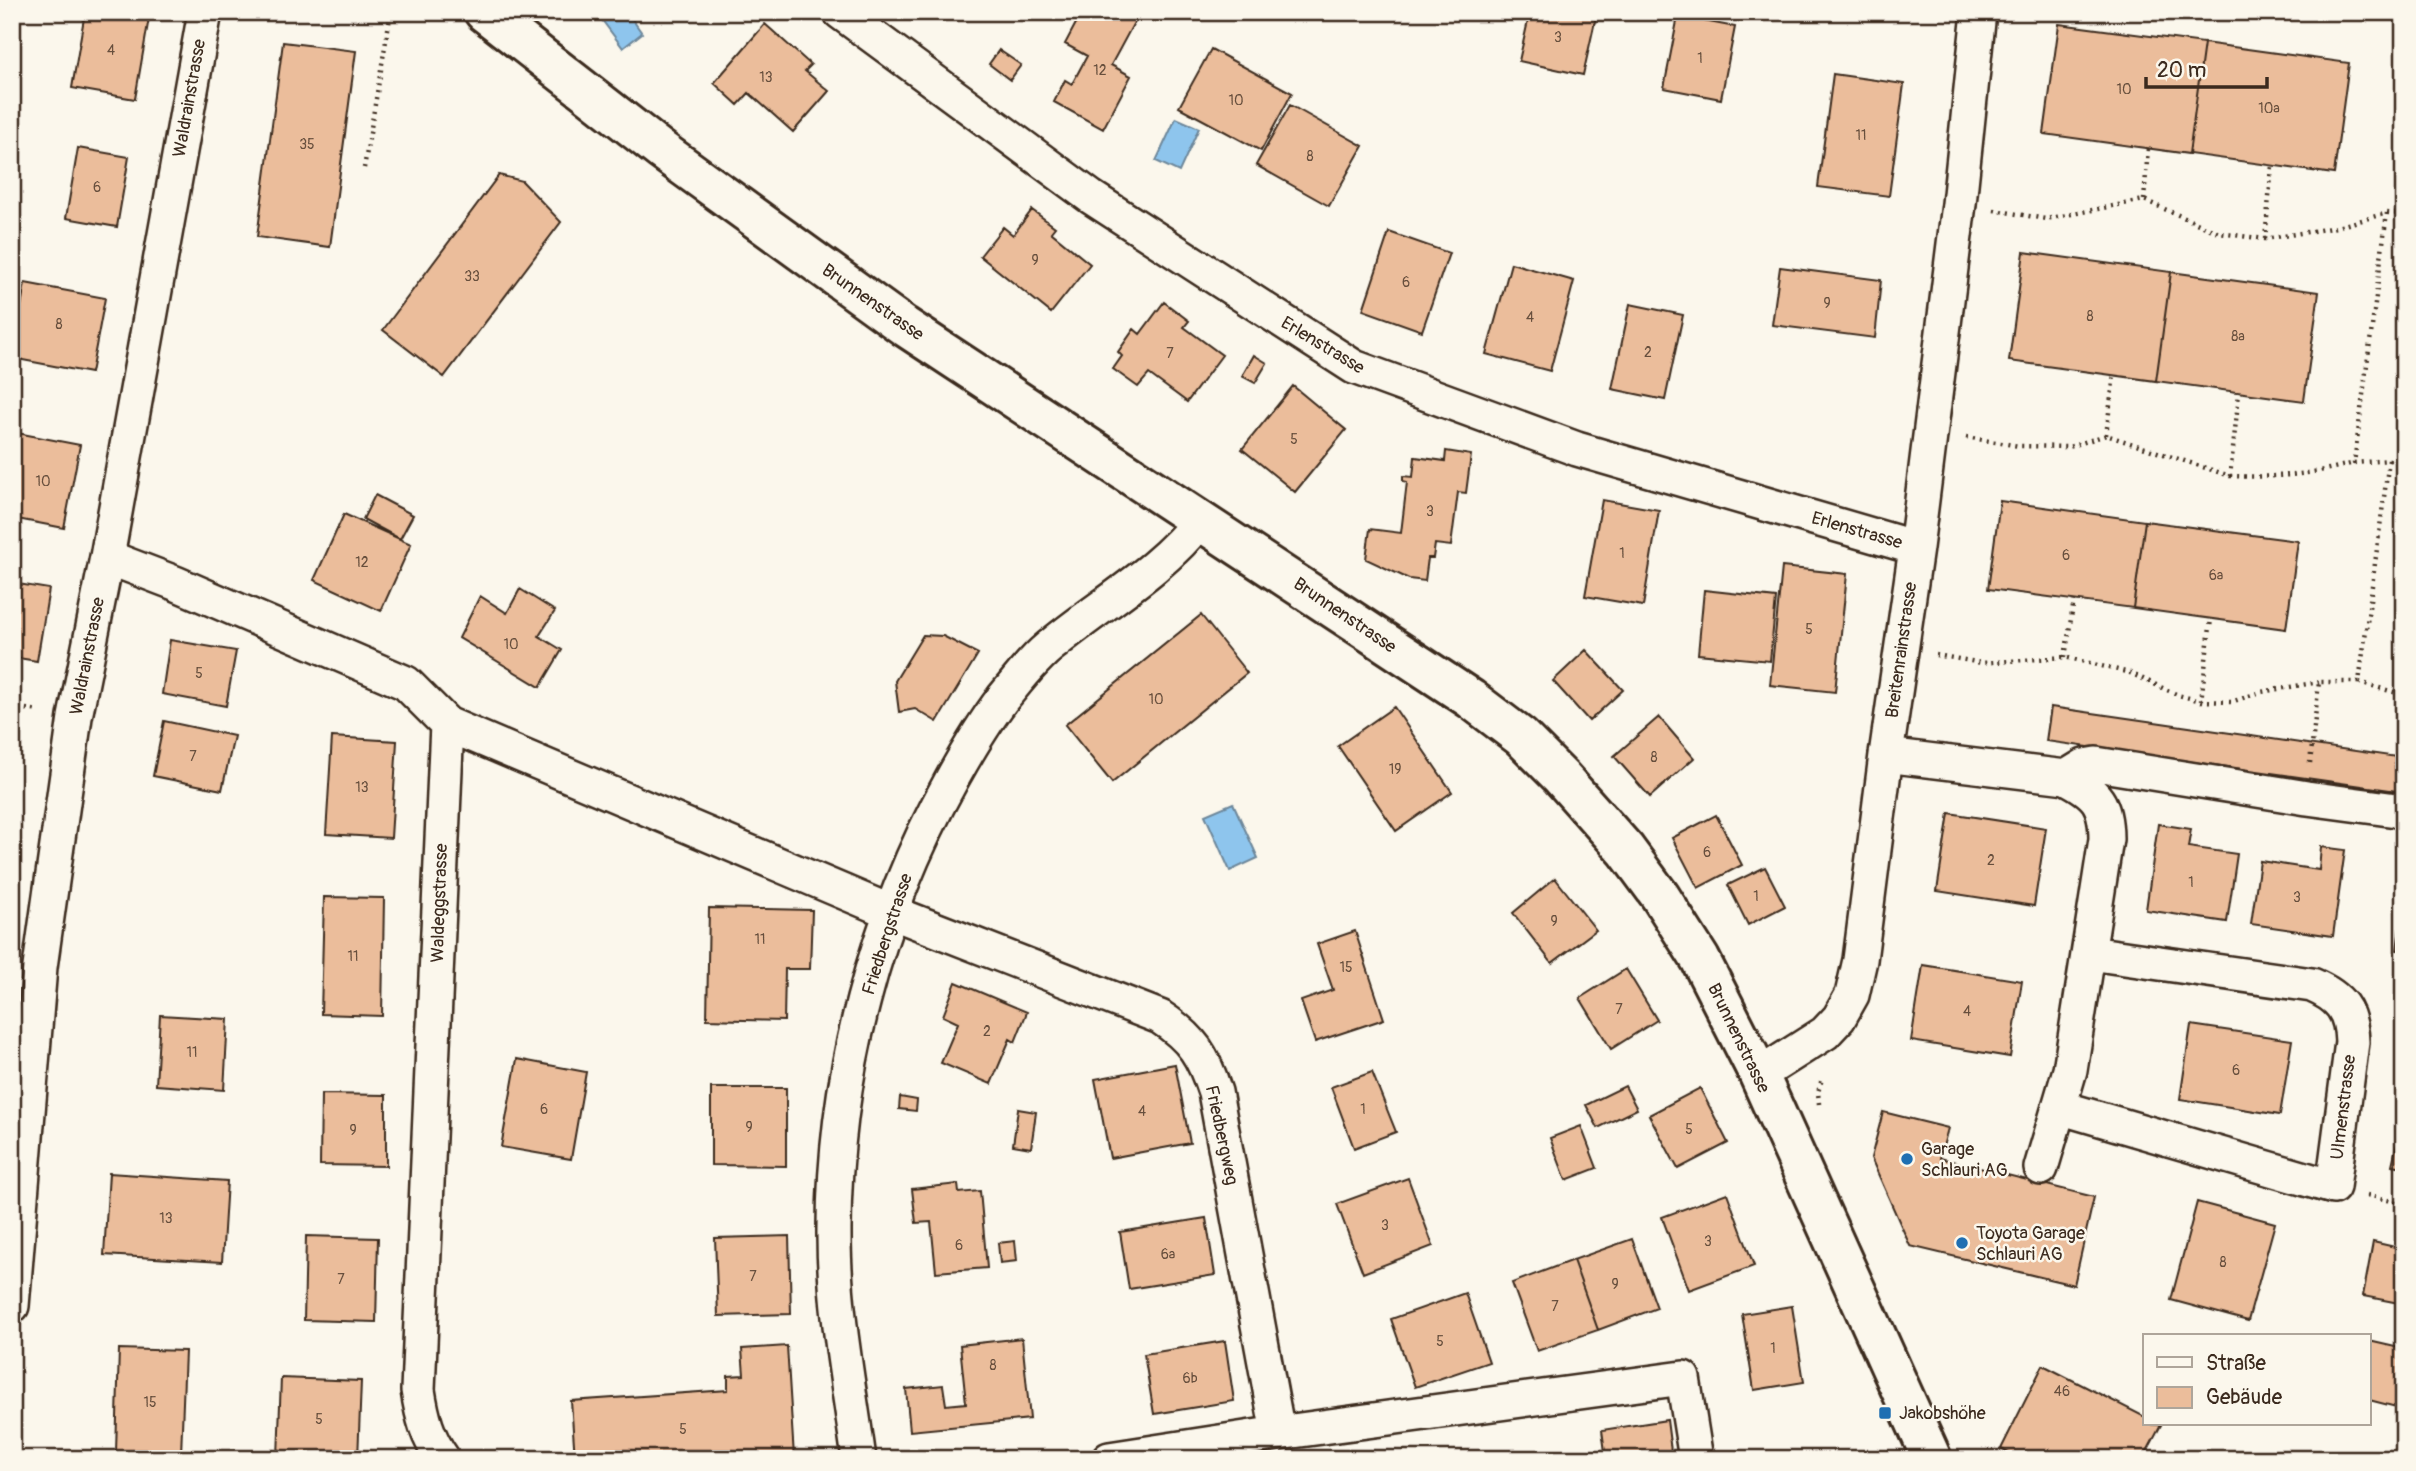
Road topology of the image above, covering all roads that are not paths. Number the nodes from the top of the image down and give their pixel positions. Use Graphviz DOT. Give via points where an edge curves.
graph roads {
  1 [pos="205,12"];
  2 [pos="485,12"];
  3 [pos="840,12"];
  4 [pos="1972,13"];
  5 [pos="1200,519"];
  6 [pos="1916,548"];
  7 [pos="107,557"];
  8 [pos="447,724"];
  9 [pos="1886,755"];
  10 [pos="2066,777"];
  11 [pos="2404,811"];
  12 [pos="891,912"];
  13 [pos="2090,953"];
  14 [pos="1759,1075"];
  15 [pos="2059,1107"];
  16 [pos="2041,1168"];
  17 [pos="12,1306"];
  18 [pos="1278,1433"];
  19 [pos="443,1459"];
  20 [pos="859,1459"];
  21 [pos="1109,1459"];
  22 [pos="1696,1459"];
  23 [pos="1932,1459"];
  1 -- 7 [label="street, Waldrainstrasse"];
  2 -- 5 [label="main road, Brunnenstrasse" via="661,150 904,326"];
  3 -- 6 [label="street, Erlenstrasse" via="1091,197 1354,368 1577,449"];
  4 -- 6 [label="street, Breitenrainstrasse" via="1959,204"];
  5 -- 12 [label="street, Friedbergstrasse" via="1161,563 1051,645 1002,699 925,827"];
  5 -- 14 [label="main road, Brunnenstrasse" via="1521,737 1626,850 1660,896 1700,959"];
  6 -- 9 [label="street, Breitenrainstrasse"];
  7 -- 8 [label="street" via="406,683"];
  7 -- 17 [label="street, Waldrainstrasse" via="75,717 40,967"];
  8 -- 12 [label="street, Friedbergweg"];
  8 -- 19 [label="street, Waldeggstrasse" via="418,1390 431,1442"];
  9 -- 10 [label="street"];
  9 -- 14 [label="street, Breitenrainstrasse" via="1852,995 1825,1033"];
  10 -- 11 [label="street" via="2096,764"];
  10 -- 13 [label="street" via="2095,796 2106,823"];
  12 -- 18 [label="street, Friedbergweg" via="1160,1017 1196,1047 1215,1092"];
  12 -- 20 [label="street, Friedbergstrasse" via="853,1041 840,1117 835,1192 837,1289"];
  13 -- 15 [label="street"];
  13 -- 15 [label="street, Ulmenstrasse" via="2312,985 2341,1003 2352,1042 2333,1186"];
  14 -- 23 [label="main road, Brunnenstrasse"];
  15 -- 16 [label="street"];
  18 -- 21 [label="street"];
  18 -- 22 [label="street" via="1683,1378"];
}
